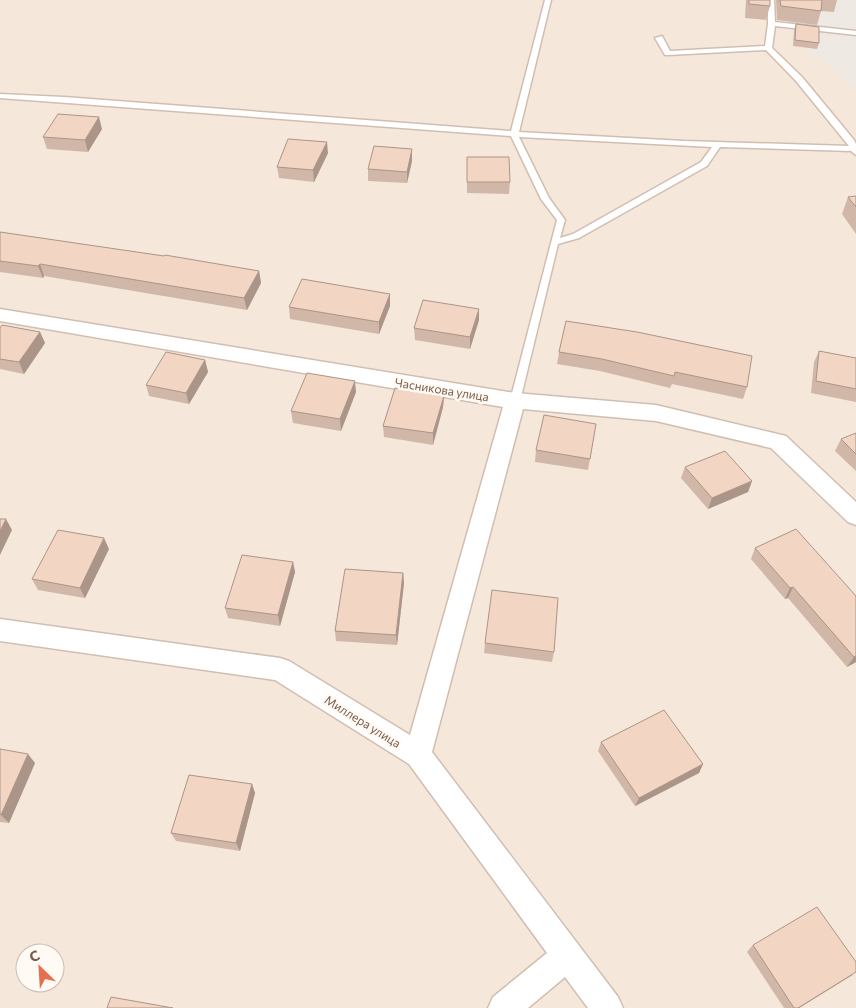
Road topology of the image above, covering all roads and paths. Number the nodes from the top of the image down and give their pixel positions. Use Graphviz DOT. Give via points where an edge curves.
graph roads {
  1 [pos="548,0"];
  2 [pos="771,0"];
  3 [pos="772,24"];
  4 [pos="856,33"];
  5 [pos="659,38"];
  6 [pos="768,48"];
  7 [pos="0,96"];
  8 [pos="514,134"];
  9 [pos="717,145"];
  10 [pos="855,151"];
  11 [pos="554,242"];
  12 [pos="0,315"];
  13 [pos="515,401"];
  14 [pos="856,516"];
  15 [pos="0,630"];
  16 [pos="418,755"];
  17 [pos="568,955"];
  18 [pos="504,1008"];
  19 [pos="607,1008"];
  1 -- 8 [label="lane"];
  2 -- 3 [label="lane"];
  3 -- 4 [label="lane"];
  3 -- 6 [label="lane"];
  5 -- 6 [label="lane" via="668,53"];
  6 -- 10 [label="lane" via="799,79"];
  7 -- 8 [label="lane"];
  8 -- 9 [label="lane"];
  8 -- 11 [label="lane" via="546,199 561,220"];
  9 -- 10 [label="lane"];
  9 -- 11 [label="lane" via="704,164 576,236"];
  11 -- 13 [label="lane"];
  12 -- 13 [label="street, Часникова улица"];
  13 -- 14 [label="street, Часникова улица" via="656,413 778,442"];
  13 -- 16 [label="street"];
  15 -- 16 [label="street, Миллера улица" via="280,669"];
  16 -- 17 [label="street, Миллера улица"];
  17 -- 18 [label="street"];
  17 -- 19 [label="street, Миллера улица"];
}
